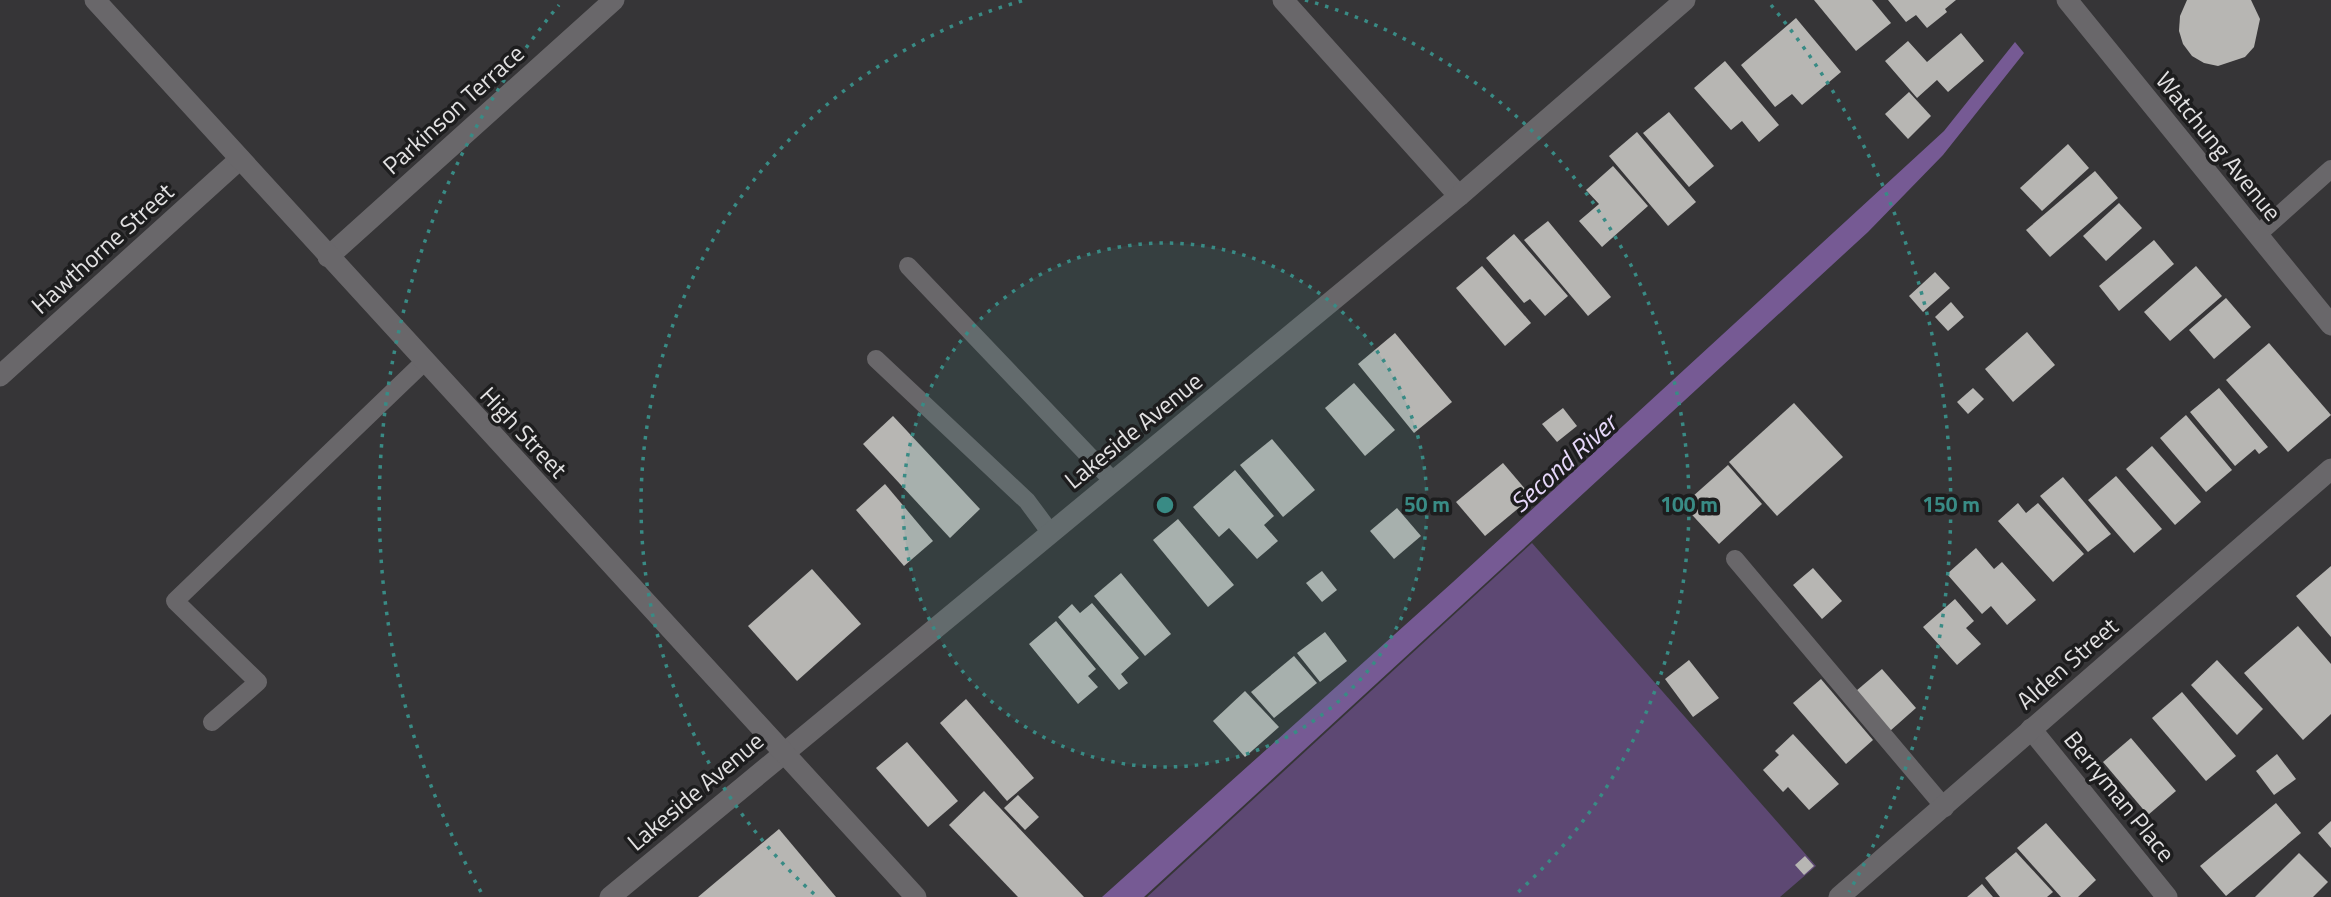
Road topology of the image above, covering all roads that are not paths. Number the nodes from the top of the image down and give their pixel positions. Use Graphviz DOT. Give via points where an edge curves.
graph roads {
  1 [pos="95,0"];
  2 [pos="614,0"];
  3 [pos="1283,0"];
  4 [pos="1685,0"];
  5 [pos="2067,0"];
  6 [pos="240,159"];
  7 [pos="2331,169"];
  8 [pos="1459,196"];
  9 [pos="2257,235"];
  10 [pos="328,257"];
  11 [pos="908,266"];
  12 [pos="2331,325"];
  13 [pos="877,359"];
  14 [pos="424,362"];
  15 [pos="0,376"];
  16 [pos="2331,470"];
  17 [pos="1112,481"];
  18 [pos="1050,532"];
  19 [pos="1735,559"];
  20 [pos="212,722"];
  21 [pos="2032,729"];
  22 [pos="782,752"];
  23 [pos="1945,808"];
  24 [pos="610,897"];
  25 [pos="916,897"];
  26 [pos="1839,897"];
  27 [pos="2167,897"];
  1 -- 6 [label="street, High Street"];
  2 -- 10 [label="street, Parkinson Terrace"];
  3 -- 8 [label="street"];
  4 -- 8 [label="street, Lakeside Avenue"];
  5 -- 9 [label="street, Watchung Avenue"];
  6 -- 10 [label="street, High Street"];
  6 -- 15 [label="street, Hawthorne Street"];
  7 -- 9 [label="lane"];
  8 -- 17 [label="street, Lakeside Avenue"];
  9 -- 12 [label="street, Watchung Avenue"];
  10 -- 14 [label="street, High Street"];
  11 -- 17 [label="lane"];
  13 -- 18 [label="lane" via="1027,501"];
  14 -- 20 [label="lane" via="175,601 258,682"];
  14 -- 22 [label="street, High Street"];
  16 -- 21 [label="street, Alden Street"];
  17 -- 18 [label="street, Lakeside Avenue"];
  18 -- 22 [label="street, Lakeside Avenue"];
  19 -- 23 [label="lane"];
  21 -- 23 [label="street, Alden Street"];
  21 -- 27 [label="street, Berryman Place"];
  22 -- 24 [label="street, Lakeside Avenue"];
  22 -- 25 [label="street, High Street"];
  23 -- 26 [label="street, Alden Street"];
}
